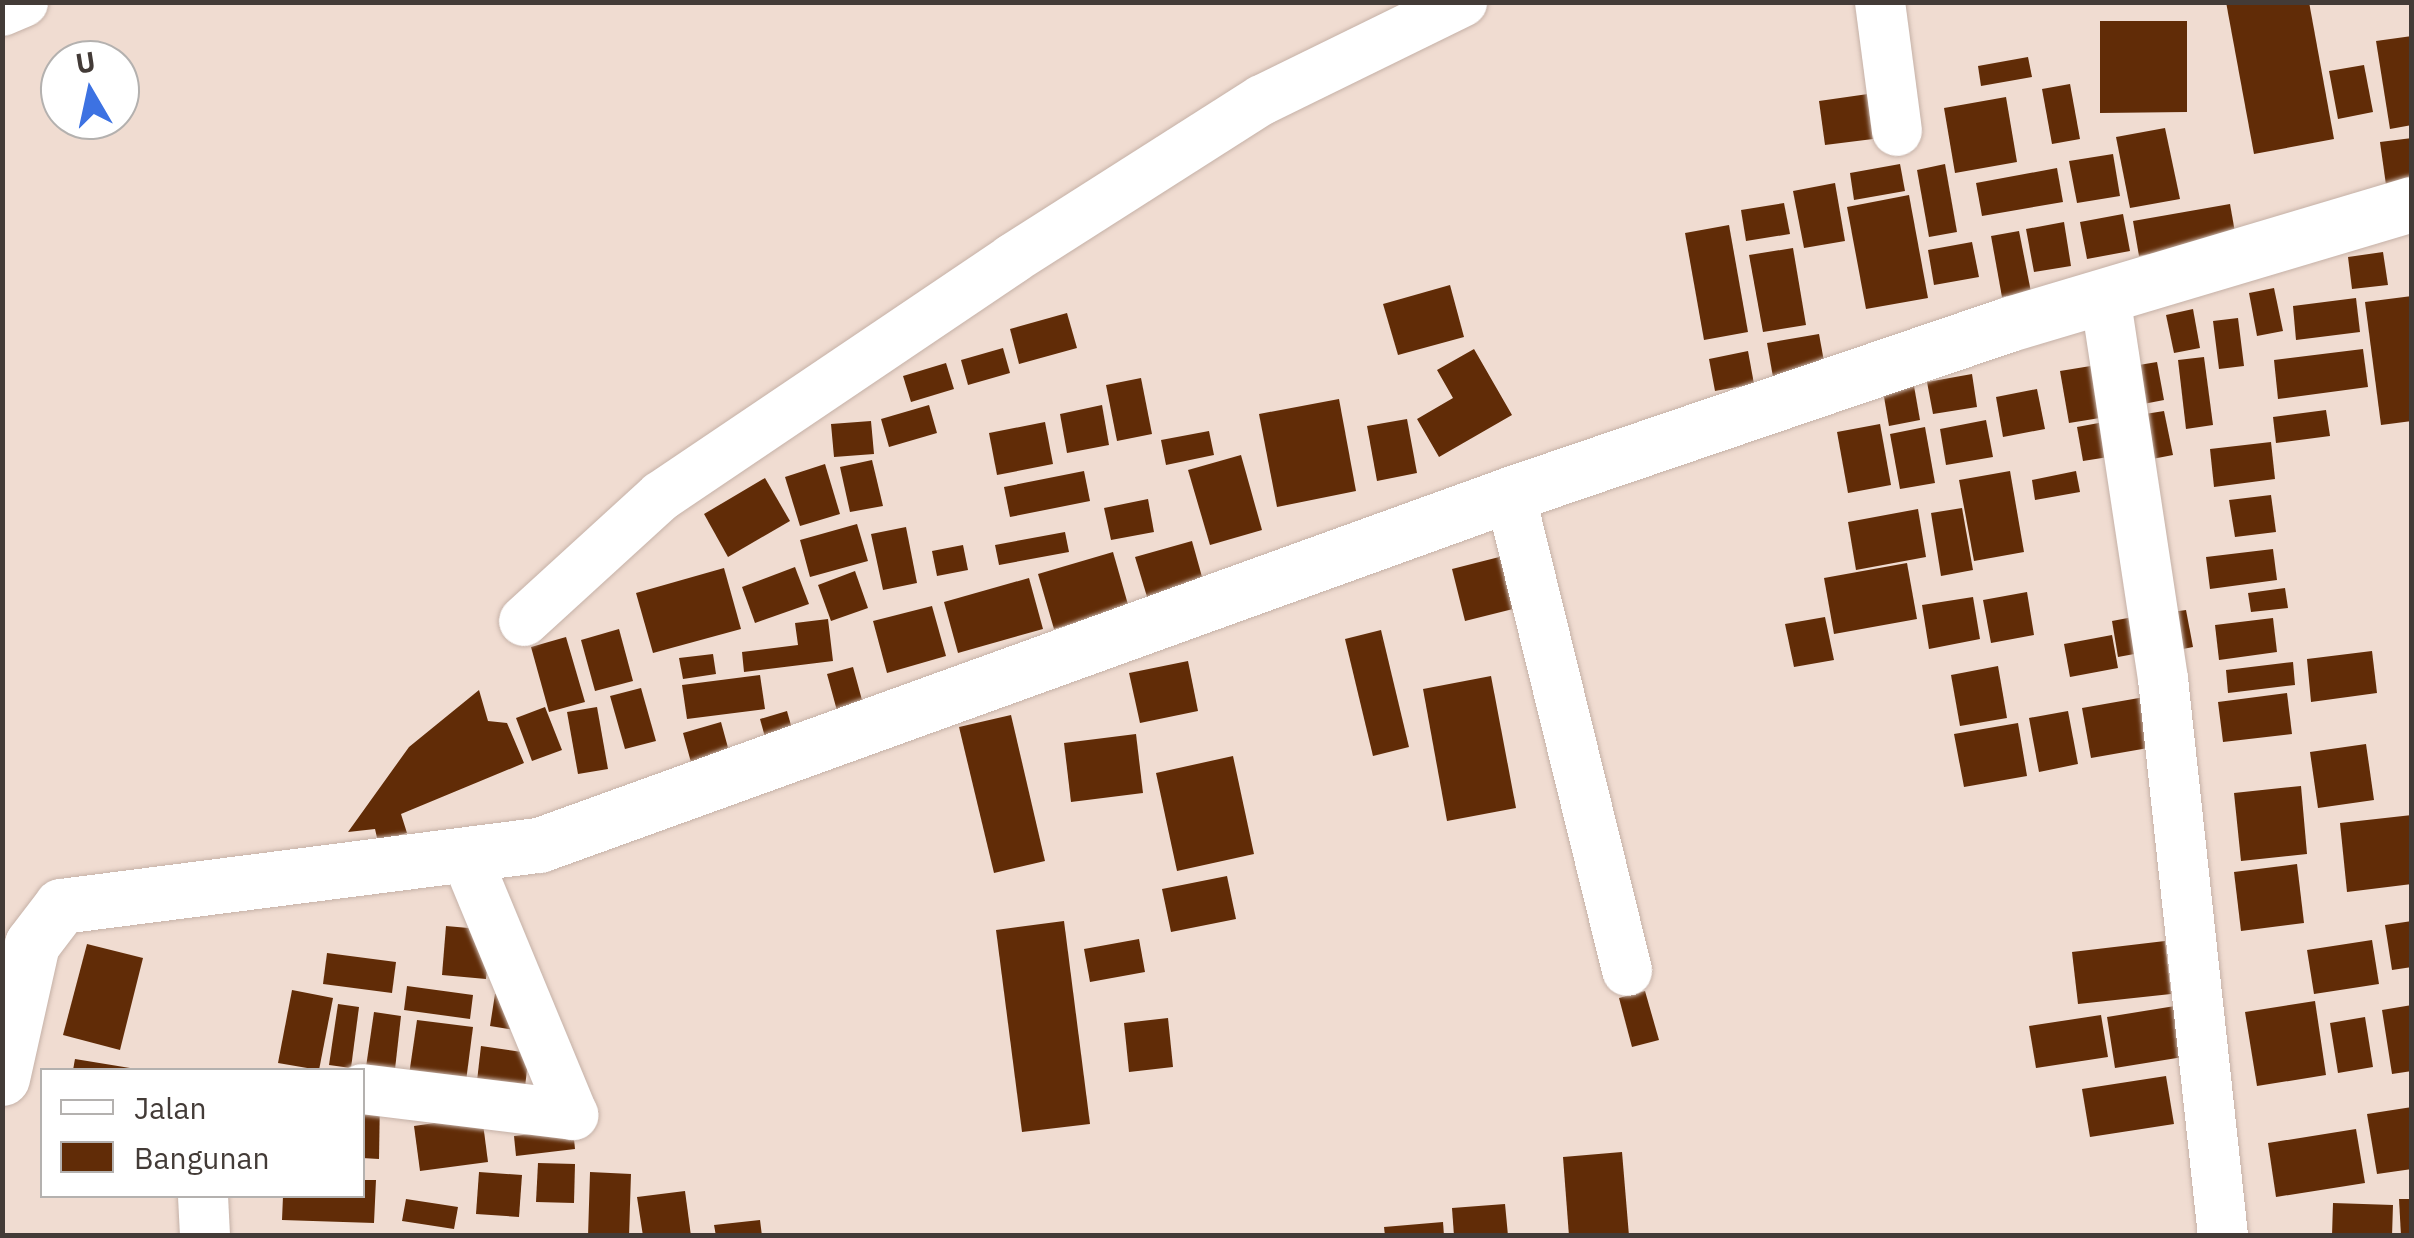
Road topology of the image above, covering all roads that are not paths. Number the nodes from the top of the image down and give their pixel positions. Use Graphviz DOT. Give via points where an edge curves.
graph roads {
  1 [pos="23,2"];
  2 [pos="1462,2"];
  3 [pos="1880,2"];
  4 [pos="2,11"];
  5 [pos="1897,131"];
  6 [pos="2412,204"];
  7 [pos="2106,302"];
  8 [pos="1510,494"];
  9 [pos="524,621"];
  10 [pos="465,854"];
  11 [pos="1627,971"];
  12 [pos="2,1078"];
  13 [pos="365,1088"];
  14 [pos="204,1198"];
  15 [pos="205,1236"];
  16 [pos="2223,1236"];
  1 -- 4 [label="street"];
  2 -- 9 [label="street" via="1262,100 1012,259 661,496"];
  3 -- 5 [label="street"];
  6 -- 7 [label="street"];
  7 -- 8 [label="street" via="2009,324"];
  7 -- 16 [label="street" via="2162,679"];
  8 -- 10 [label="street" via="539,845"];
  8 -- 11 [label="street"];
  10 -- 12 [label="street" via="61,906 32,944"];
  10 -- 13 [label="street" via="573,1115"];
  14 -- 15 [label="street"];
}
